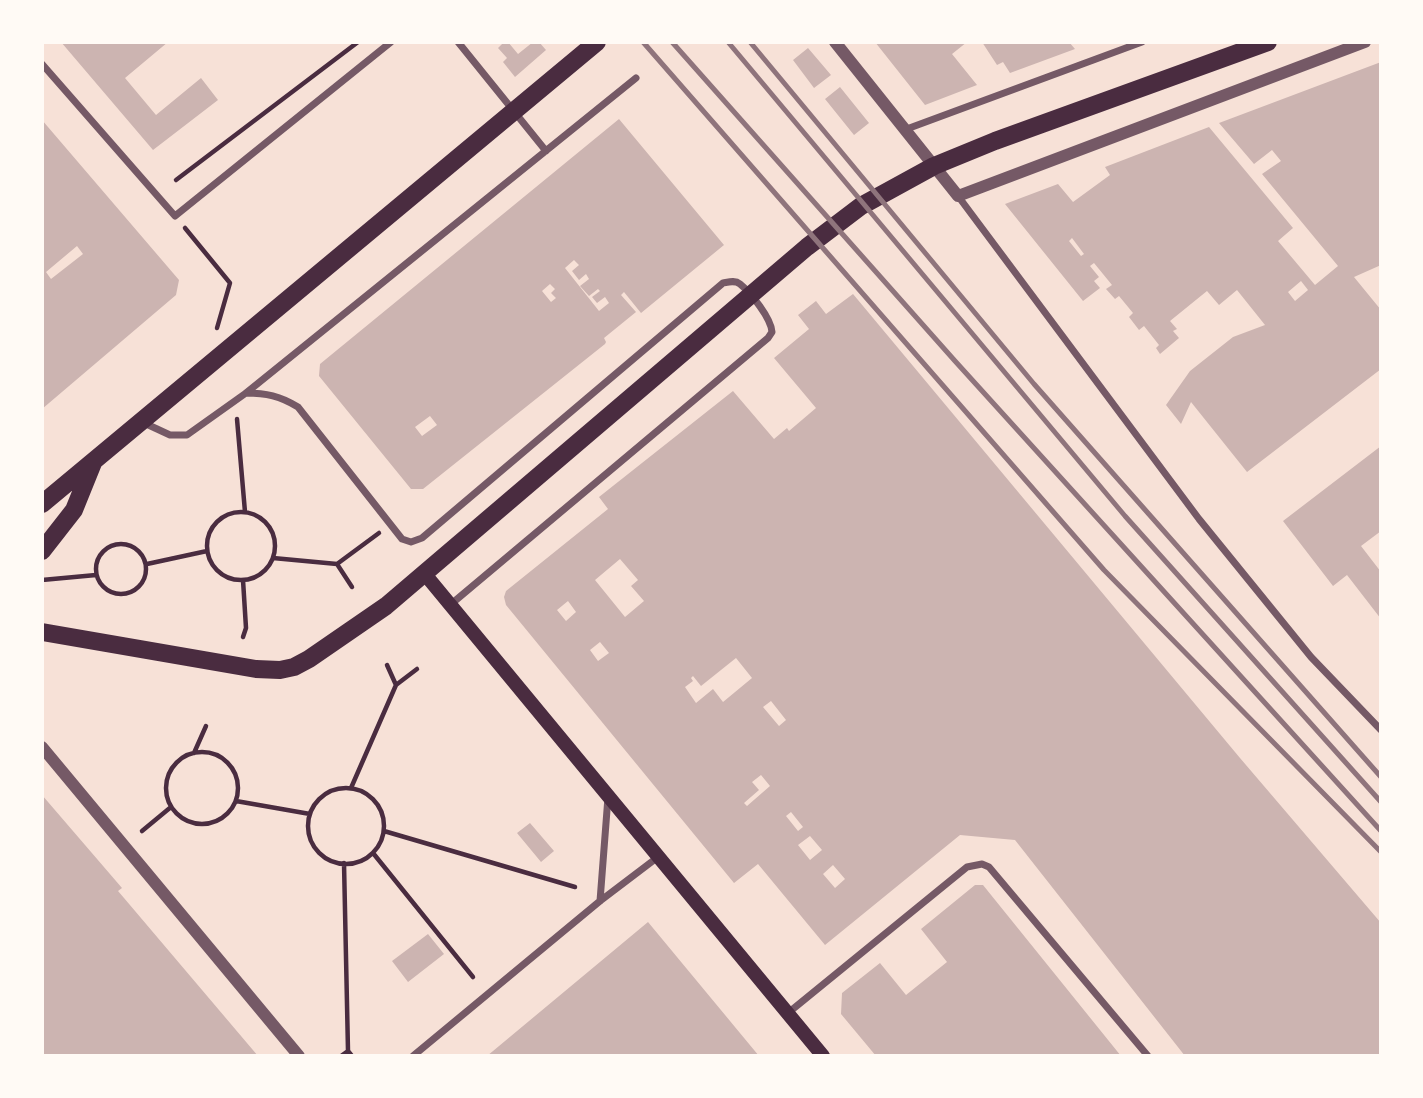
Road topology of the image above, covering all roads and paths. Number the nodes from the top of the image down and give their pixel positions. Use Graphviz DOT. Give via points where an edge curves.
graph roads {
  1 [pos="358,42"];
  2 [pos="391,42"];
  3 [pos="458,42"];
  4 [pos="597,42"];
  5 [pos="835,42"];
  6 [pos="1142,42"];
  7 [pos="1268,42"];
  8 [pos="1365,42"];
  9 [pos="42,64"];
  10 [pos="636,78"];
  11 [pos="904,130"];
  12 [pos="545,151"];
  13 [pos="176,180"];
  14 [pos="958,196"];
  15 [pos="175,216"];
  16 [pos="230,283"];
  17 [pos="246,393"];
  18 [pos="237,418"];
  19 [pos="140,421"];
  20 [pos="94,460"];
  21 [pos="42,504"];
  22 [pos="245,512"];
  23 [pos="382,531"];
  24 [pos="42,551"];
  25 [pos="208,551"];
  26 [pos="273,558"];
  27 [pos="146,564"];
  28 [pos="337,564"];
  29 [pos="424,573"];
  30 [pos="96,575"];
  31 [pos="42,580"];
  32 [pos="243,580"];
  33 [pos="352,587"];
  34 [pos="450,605"];
  35 [pos="42,632"];
  36 [pos="243,637"];
  37 [pos="387,665"];
  38 [pos="417,669"];
  39 [pos="396,685"];
  40 [pos="206,726"];
  41 [pos="1381,730"];
  42 [pos="42,747"];
  43 [pos="194,753"];
  44 [pos="351,788"];
  45 [pos="608,796"];
  46 [pos="236,801"];
  47 [pos="171,807"];
  48 [pos="310,814"];
  49 [pos="142,831"];
  50 [pos="384,831"];
  51 [pos="373,853"];
  52 [pos="659,857"];
  53 [pos="344,863"];
  54 [pos="575,887"];
  55 [pos="600,901"];
  56 [pos="473,977"];
  57 [pos="788,1013"];
  58 [pos="348,1051"];
  59 [pos="299,1056"];
  60 [pos="341,1056"];
  61 [pos="352,1056"];
  62 [pos="413,1056"];
  63 [pos="823,1056"];
  64 [pos="1148,1056"];
  1 -- 13 [label="path"];
  2 -- 15 [label="street"];
  3 -- 12 [label="street"];
  4 -- 19 [label="main road"];
  5 -- 11 [label="street"];
  6 -- 11 [label="street"];
  7 -- 29 [label="main road" via="995,141 934,166 861,206"];
  8 -- 14 [label="street"];
  9 -- 15 [label="street"];
  10 -- 12 [label="street"];
  11 -- 14 [label="street"];
  12 -- 17 [label="street"];
  14 -- 41 [label="street" via="1199,519 1311,657"];
  15 -- 16 [label="path"];
  17 -- 19 [label="street" via="187,435 170,435"];
  17 -- 34 [label="street" via="266,393 298,407 402,539 411,541 422,538 723,283 740,284 768,318 772,332 768,338"];
  18 -- 22 [label="path"];
  19 -- 20 [label="main road"];
  20 -- 21 [label="main road"];
  20 -- 24 [label="main road" via="74,510"];
  22 -- 25 [label="path" via="225,516 217,523"];
  22 -- 26 [label="path" via="270,528 275,538"];
  23 -- 28 [label="path"];
  25 -- 27 [label="path"];
  25 -- 32 [label="path" via="224,575"];
  26 -- 28 [label="path"];
  26 -- 32 [label="path" via="261,573"];
  27 -- 30 [label="path" via="145,579 127,594 104,588"];
  27 -- 30 [label="path" via="138,550 116,544 97,559"];
  28 -- 33 [label="path"];
  29 -- 34 [label="main road"];
  29 -- 35 [label="main road" via="346,636 294,667 280,670"];
  30 -- 31 [label="path"];
  32 -- 36 [label="path"];
  34 -- 45 [label="main road"];
  37 -- 39 [label="path"];
  38 -- 39 [label="path"];
  39 -- 44 [label="path"];
  40 -- 43 [label="path"];
  42 -- 59 [label="street"];
  43 -- 46 [label="path" via="216,754 233,769 239,790"];
  43 -- 47 [label="path" via="175,764 169,774 166,785"];
  44 -- 48 [label="path" via="330,792"];
  44 -- 50 [label="path" via="377,803"];
  45 -- 52 [label="main road"];
  45 -- 55 [label="street"];
  46 -- 47 [label="path" via="231,811 211,823 189,821"];
  46 -- 48 [label="path"];
  47 -- 49 [label="path"];
  48 -- 53 [label="path" via="315,847 332,861"];
  50 -- 51 [label="path"];
  50 -- 54 [label="path"];
  51 -- 53 [label="path" via="355,863"];
  51 -- 56 [label="path"];
  52 -- 55 [label="street"];
  52 -- 57 [label="main road"];
  53 -- 58 [label="path"];
  55 -- 62 [label="street"];
  57 -- 63 [label="main road"];
  57 -- 64 [label="street" via="967,867 982,864"];
  58 -- 60 [label="path"];
  58 -- 61 [label="path"];
}
